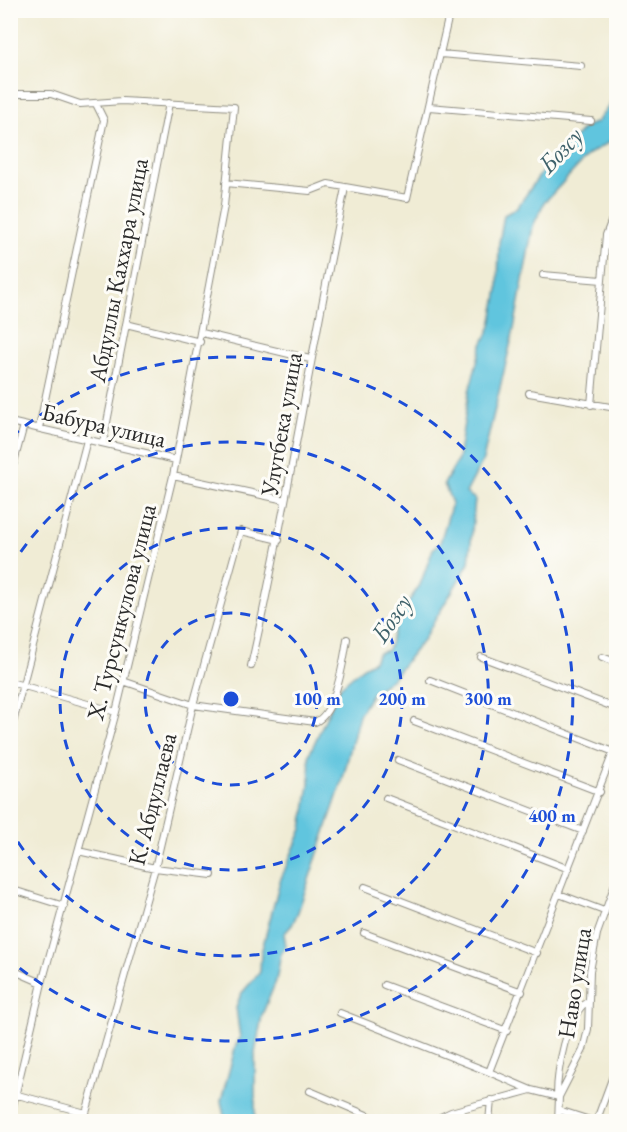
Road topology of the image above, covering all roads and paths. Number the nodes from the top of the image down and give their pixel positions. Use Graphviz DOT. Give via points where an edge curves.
graph roads {
  1 [pos="450,10"];
  2 [pos="440,54"];
  3 [pos="581,66"];
  4 [pos="10,94"];
  5 [pos="169,103"];
  6 [pos="96,104"];
  7 [pos="429,107"];
  8 [pos="591,121"];
  9 [pos="226,183"];
  10 [pos="345,188"];
  11 [pos="616,209"];
  12 [pos="543,275"];
  13 [pos="602,280"];
  14 [pos="126,324"];
  15 [pos="202,333"];
  16 [pos="200,342"];
  17 [pos="310,359"];
  18 [pos="529,393"];
  19 [pos="591,405"];
  20 [pos="616,408"];
  21 [pos="10,422"];
  22 [pos="24,424"];
  23 [pos="39,428"];
  24 [pos="87,440"];
  25 [pos="103,443"];
  26 [pos="176,460"];
  27 [pos="173,476"];
  28 [pos="10,477"];
  29 [pos="285,500"];
  30 [pos="279,540"];
  31 [pos="347,639"];
  32 [pos="481,657"];
  33 [pos="602,657"];
  34 [pos="616,662"];
  35 [pos="251,666"];
  36 [pos="430,680"];
  37 [pos="10,681"];
  38 [pos="123,681"];
  39 [pos="23,684"];
  40 [pos="194,705"];
  41 [pos="616,708"];
  42 [pos="116,712"];
  43 [pos="414,721"];
  44 [pos="10,734"];
  45 [pos="615,748"];
  46 [pos="398,760"];
  47 [pos="600,792"];
  48 [pos="386,798"];
  49 [pos="583,831"];
  50 [pos="78,851"];
  51 [pos="155,868"];
  52 [pos="569,869"];
  53 [pos="212,875"];
  54 [pos="616,883"];
  55 [pos="365,887"];
  56 [pos="10,889"];
  57 [pos="559,894"];
  58 [pos="64,906"];
  59 [pos="604,911"];
  60 [pos="364,933"];
  61 [pos="537,953"];
  62 [pos="10,969"];
  63 [pos="42,983"];
  64 [pos="384,985"];
  65 [pos="522,992"];
  66 [pos="588,1000"];
  67 [pos="340,1013"];
  68 [pos="507,1031"];
  69 [pos="616,1068"];
  70 [pos="489,1072"];
  71 [pos="531,1090"];
  72 [pos="310,1091"];
  73 [pos="13,1094"];
  74 [pos="558,1096"];
  75 [pos="490,1100"];
  76 [pos="559,1110"];
  77 [pos="10,1118"];
  78 [pos="383,1122"];
  79 [pos="430,1122"];
  80 [pos="489,1122"];
  81 [pos="558,1122"];
  82 [pos="596,1122"];
  1 -- 2 [label="street"];
  2 -- 3 [label="street"];
  2 -- 7 [label="street"];
  4 -- 6 [label="street" via="51,94 72,103"];
  5 -- 6 [label="street"];
  5 -- 9 [label="street, Х. Турсункулова улица" via="234,107"];
  5 -- 14 [label="street, Абдуллы Каххара улица"];
  6 -- 23 [label="street" via="104,120"];
  7 -- 8 [label="street"];
  7 -- 10 [label="street" via="407,198"];
  9 -- 10 [label="street" via="310,191 328,183"];
  9 -- 15 [label="street, Х. Турсункулова улица"];
  10 -- 17 [label="street, Улугбека улица"];
  11 -- 13 [label="street" via="606,235"];
  12 -- 13 [label="street"];
  13 -- 19 [label="street"];
  14 -- 16 [label="street"];
  14 -- 25 [label="street, Абдуллы Каххара улица"];
  15 -- 16 [label="street, Х. Турсункулова улица"];
  15 -- 17 [label="street"];
  16 -- 26 [label="street, Х. Турсункулова улица"];
  17 -- 29 [label="street, Улугбека улица"];
  18 -- 19 [label="street"];
  19 -- 20 [label="street"];
  21 -- 22 [label="street, Бабура улица"];
  22 -- 23 [label="street, Бабура улица"];
  22 -- 28 [label="street, Бабура улица"];
  23 -- 24 [label="street, Бабура улица"];
  24 -- 25 [label="street, Бабура улица"];
  24 -- 39 [label="street"];
  25 -- 26 [label="street, Бабура улица"];
  26 -- 27 [label="street, Х. Турсункулова улица"];
  27 -- 29 [label="street"];
  27 -- 38 [label="street, Х. Турсункулова улица"];
  29 -- 30 [label="street, Улугбека улица"];
  30 -- 35 [label="street, Улугбека улица"];
  30 -- 40 [label="street, К. Абдуллаева" via="241,531"];
  31 -- 40 [label="street" via="340,681 320,720 289,720"];
  32 -- 41 [label="street"];
  33 -- 34 [label="street"];
  36 -- 45 [label="street"];
  37 -- 39 [label="street"];
  38 -- 40 [label="street"];
  38 -- 42 [label="street, Х. Турсункулова улица"];
  39 -- 42 [label="street"];
  39 -- 44 [label="street"];
  40 -- 51 [label="street, К. Абдуллаева"];
  42 -- 50 [label="street, Х. Турсункулова улица"];
  43 -- 47 [label="street"];
  45 -- 47 [label="street"];
  46 -- 49 [label="street"];
  47 -- 49 [label="street"];
  48 -- 52 [label="street"];
  49 -- 52 [label="street"];
  50 -- 51 [label="street"];
  50 -- 58 [label="street, Х. Турсункулова улица"];
  51 -- 53 [label="street"];
  51 -- 73 [label="street, К. Абдуллаева" via="86,1113"];
  52 -- 57 [label="street"];
  54 -- 59 [label="street, Наво улица"];
  55 -- 61 [label="street"];
  56 -- 58 [label="street"];
  57 -- 59 [label="street"];
  57 -- 61 [label="street"];
  58 -- 63 [label="street, Х. Турсункулова улица"];
  59 -- 66 [label="street, Наво улица" via="595,943"];
  60 -- 65 [label="street"];
  61 -- 65 [label="street"];
  62 -- 63 [label="street"];
  63 -- 73 [label="street, Х. Турсункулова улица"];
  64 -- 68 [label="street"];
  65 -- 68 [label="street"];
  66 -- 74 [label="street, Наво улица" via="583,1050"];
  66 -- 74 [label="street" via="576,1011 556,1072"];
  67 -- 70 [label="street"];
  68 -- 70 [label="street"];
  69 -- 82 [label="street"];
  70 -- 71 [label="street"];
  71 -- 74 [label="street"];
  71 -- 75 [label="street"];
  72 -- 78 [label="street"];
  73 -- 77 [label="street, Х. Турсункулова улица"];
  74 -- 76 [label="street"];
  75 -- 79 [label="street"];
  75 -- 80 [label="street"];
  76 -- 81 [label="street"];
  76 -- 82 [label="street"];
}
